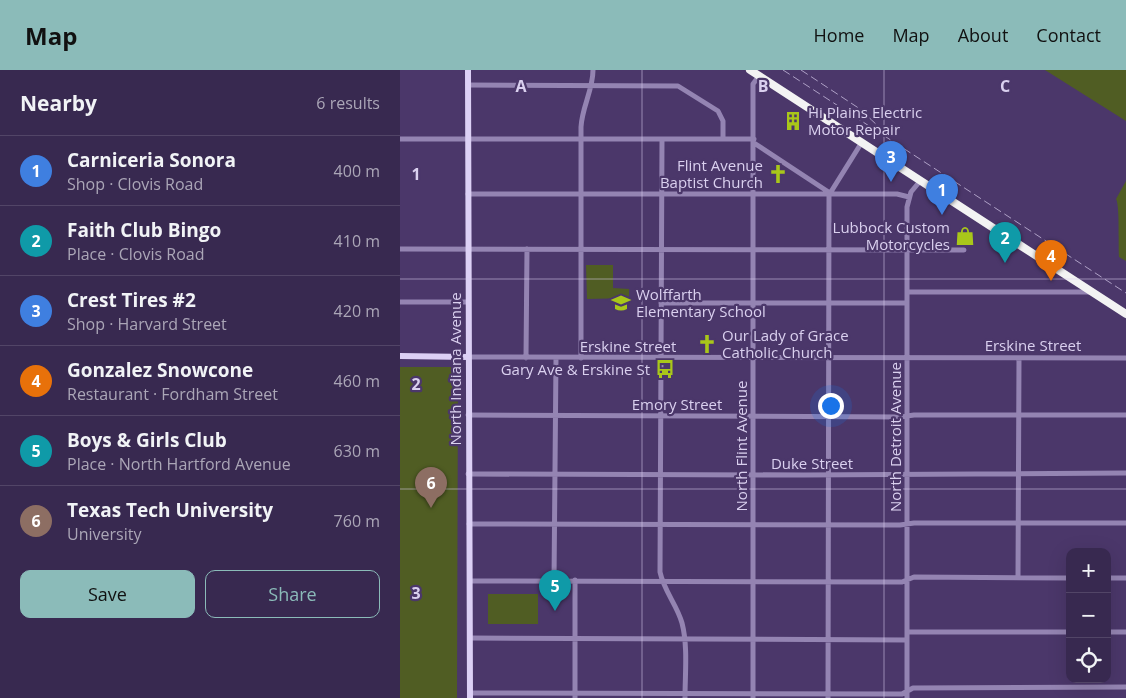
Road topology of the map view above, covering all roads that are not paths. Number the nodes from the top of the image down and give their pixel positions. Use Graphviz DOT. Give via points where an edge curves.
graph roads {
  1 [pos="468,70"];
  2 [pos="593,70"];
  3 [pos="750,70"];
  4 [pos="759,76"];
  5 [pos="468,85"];
  6 [pos="592,85"];
  7 [pos="400,139"];
  8 [pos="468,139"];
  9 [pos="581,139"];
  10 [pos="662,139"];
  11 [pos="723,139"];
  12 [pos="754,141"];
  13 [pos="862,142"];
  14 [pos="810,180"];
  15 [pos="921,180"];
  16 [pos="468,194"];
  17 [pos="582,194"];
  18 [pos="663,194"];
  19 [pos="754,194"];
  20 [pos="805,194"];
  21 [pos="830,194"];
  22 [pos="909,197"];
  23 [pos="829,248"];
  24 [pos="907,248"];
  25 [pos="400,249"];
  26 [pos="467,249"];
  27 [pos="527,249"];
  28 [pos="581,249"];
  29 [pos="662,249"];
  30 [pos="754,249"];
  31 [pos="964,250"];
  32 [pos="907,292"];
  33 [pos="1093,292"];
  34 [pos="400,302"];
  35 [pos="468,302"];
  36 [pos="754,302"];
  37 [pos="661,303"];
  38 [pos="829,303"];
  39 [pos="907,303"];
  40 [pos="1126,314"];
  41 [pos="400,356"];
  42 [pos="468,357"];
  43 [pos="526,358"];
  44 [pos="556,358"];
  45 [pos="581,358"];
  46 [pos="661,358"];
  47 [pos="907,358"];
  48 [pos="1019,358"];
  49 [pos="1126,358"];
  50 [pos="754,359"];
  51 [pos="829,359"];
  52 [pos="468,415"];
  53 [pos="1019,415"];
  54 [pos="1126,415"];
  55 [pos="554,416"];
  56 [pos="907,416"];
  57 [pos="661,417"];
  58 [pos="754,417"];
  59 [pos="829,417"];
  60 [pos="1019,473"];
  61 [pos="468,474"];
  62 [pos="554,474"];
  63 [pos="907,474"];
  64 [pos="1126,474"];
  65 [pos="661,475"];
  66 [pos="754,475"];
  67 [pos="829,475"];
  68 [pos="1018,523"];
  69 [pos="1126,523"];
  70 [pos="469,524"];
  71 [pos="907,524"];
  72 [pos="554,525"];
  73 [pos="661,525"];
  74 [pos="754,525"];
  75 [pos="829,525"];
  76 [pos="1018,578"];
  77 [pos="1066,578"];
  78 [pos="1111,578"];
  79 [pos="1126,578"];
  80 [pos="554,580"];
  81 [pos="575,580"];
  82 [pos="907,580"];
  83 [pos="470,581"];
  84 [pos="662,581"];
  85 [pos="754,582"];
  86 [pos="829,582"];
  87 [pos="907,632"];
  88 [pos="1066,632"];
  89 [pos="1111,632"];
  90 [pos="1126,632"];
  91 [pos="470,638"];
  92 [pos="575,638"];
  93 [pos="684,638"];
  94 [pos="754,640"];
  95 [pos="829,640"];
  96 [pos="907,640"];
  97 [pos="1126,687"];
  98 [pos="908,691"];
  99 [pos="470,695"];
  100 [pos="575,695"];
  101 [pos="685,696"];
  102 [pos="754,696"];
  103 [pos="828,696"];
  104 [pos="908,698"];
  1 -- 5 [label="main road, North Indiana Avenue"];
  2 -- 6 [label="street"];
  3 -- 4 [label="highway"];
  4 -- 12 [label="street, North Flint Avenue" via="753,84"];
  4 -- 13 [label="highway"];
  5 -- 6 [label="street"];
  5 -- 8 [label="main road, North Indiana Avenue"];
  6 -- 9 [label="street" via="582,112"];
  6 -- 11 [label="street" via="678,86 718,112 723,121"];
  7 -- 8 [label="street"];
  8 -- 9 [label="street"];
  8 -- 16 [label="main road, North Indiana Avenue"];
  9 -- 10 [label="street"];
  9 -- 17 [label="street"];
  10 -- 11 [label="street"];
  10 -- 18 [label="street"];
  11 -- 12 [label="street"];
  12 -- 14 [label="street"];
  12 -- 19 [label="street, North Flint Avenue"];
  13 -- 15 [label="highway"];
  13 -- 21 [label="street"];
  14 -- 20 [label="street" via="810,189"];
  14 -- 21 [label="street"];
  15 -- 22 [label="street"];
  15 -- 33 [label="highway"];
  16 -- 17 [label="street"];
  16 -- 26 [label="main road, North Indiana Avenue"];
  17 -- 18 [label="street"];
  17 -- 28 [label="street"];
  18 -- 19 [label="street"];
  18 -- 29 [label="street"];
  19 -- 20 [label="street"];
  19 -- 30 [label="street, North Flint Avenue"];
  20 -- 21 [label="street"];
  21 -- 22 [label="street" via="897,194"];
  21 -- 23 [label="street"];
  22 -- 24 [label="street, North Detroit Avenue"];
  23 -- 24 [label="street"];
  23 -- 30 [label="street"];
  23 -- 38 [label="street"];
  24 -- 31 [label="street"];
  24 -- 32 [label="street, North Detroit Avenue"];
  25 -- 26 [label="street"];
  26 -- 27 [label="street"];
  26 -- 35 [label="main road, North Indiana Avenue"];
  27 -- 28 [label="street"];
  27 -- 43 [label="street"];
  28 -- 29 [label="street"];
  28 -- 45 [label="street"];
  29 -- 30 [label="street"];
  29 -- 37 [label="street"];
  30 -- 36 [label="street, North Flint Avenue"];
  32 -- 33 [label="street"];
  32 -- 39 [label="street, North Detroit Avenue"];
  33 -- 40 [label="highway"];
  34 -- 35 [label="street"];
  35 -- 42 [label="main road, North Indiana Avenue"];
  36 -- 37 [label="street"];
  36 -- 38 [label="street"];
  36 -- 50 [label="street, North Flint Avenue"];
  37 -- 46 [label="street"];
  38 -- 39 [label="street"];
  38 -- 51 [label="street"];
  39 -- 47 [label="street, North Detroit Avenue"];
  41 -- 42 [label="main road, Erskine Street"];
  42 -- 43 [label="street, Erskine Street"];
  42 -- 52 [label="main road, North Indiana Avenue"];
  43 -- 44 [label="street, Erskine Street"];
  44 -- 45 [label="street, Erskine Street"];
  44 -- 55 [label="street"];
  45 -- 46 [label="street, Erskine Street"];
  46 -- 50 [label="street, Erskine Street"];
  46 -- 57 [label="street"];
  47 -- 48 [label="street, Erskine Street"];
  47 -- 51 [label="street, Erskine Street"];
  47 -- 56 [label="street, North Detroit Avenue"];
  48 -- 49 [label="street, Erskine Street"];
  48 -- 53 [label="street"];
  50 -- 51 [label="street, Erskine Street"];
  50 -- 58 [label="street, North Flint Avenue"];
  51 -- 59 [label="street"];
  52 -- 55 [label="street, Emory Street"];
  52 -- 61 [label="main road, North Indiana Avenue"];
  53 -- 54 [label="street, Emory Street"];
  53 -- 56 [label="street, Emory Street"];
  53 -- 60 [label="street"];
  55 -- 57 [label="street, Emory Street"];
  55 -- 62 [label="street"];
  56 -- 59 [label="street, Emory Street"];
  56 -- 63 [label="street, North Detroit Avenue"];
  57 -- 58 [label="street, Emory Street"];
  57 -- 65 [label="street"];
  58 -- 59 [label="street, Emory Street"];
  58 -- 66 [label="street, North Flint Avenue"];
  59 -- 67 [label="street"];
  60 -- 63 [label="street, Duke Street"];
  60 -- 64 [label="street, Duke Street"];
  60 -- 68 [label="street"];
  61 -- 62 [label="street, Duke Street"];
  61 -- 70 [label="main road, North Indiana Avenue"];
  62 -- 65 [label="street, Duke Street"];
  62 -- 72 [label="street"];
  63 -- 67 [label="street, Duke Street"];
  63 -- 71 [label="street, North Detroit Avenue"];
  65 -- 66 [label="street, Duke Street"];
  65 -- 73 [label="street"];
  66 -- 67 [label="street, Duke Street"];
  66 -- 74 [label="street, North Flint Avenue"];
  67 -- 75 [label="street"];
  68 -- 69 [label="street"];
  68 -- 71 [label="street"];
  68 -- 76 [label="street"];
  70 -- 72 [label="street"];
  70 -- 83 [label="main road, North Indiana Avenue"];
  71 -- 75 [label="street"];
  71 -- 82 [label="street, North Detroit Avenue"];
  72 -- 73 [label="street"];
  72 -- 80 [label="street"];
  73 -- 74 [label="street"];
  73 -- 84 [label="street"];
  74 -- 75 [label="street"];
  74 -- 85 [label="street, North Flint Avenue"];
  75 -- 86 [label="street"];
  76 -- 77 [label="street"];
  76 -- 82 [label="street"];
  78 -- 79 [label="street"];
  80 -- 81 [label="street"];
  80 -- 83 [label="street"];
  81 -- 84 [label="street"];
  81 -- 92 [label="street"];
  82 -- 86 [label="street"];
  82 -- 87 [label="street, North Detroit Avenue"];
  83 -- 91 [label="main road, North Indiana Avenue"];
  84 -- 85 [label="street"];
  84 -- 93 [label="street" via="680,616"];
  85 -- 86 [label="street"];
  85 -- 94 [label="street, North Flint Avenue"];
  86 -- 95 [label="street"];
  87 -- 88 [label="street"];
  87 -- 96 [label="street, North Detroit Avenue"];
  89 -- 90 [label="street"];
  91 -- 92 [label="street"];
  91 -- 99 [label="main road, North Indiana Avenue"];
  92 -- 93 [label="street"];
  92 -- 100 [label="street"];
  93 -- 94 [label="street"];
  93 -- 101 [label="street"];
  94 -- 95 [label="street"];
  94 -- 102 [label="street, North Flint Avenue"];
  95 -- 96 [label="street"];
  95 -- 103 [label="street"];
  96 -- 98 [label="street, North Detroit Avenue"];
  97 -- 98 [label="street" via="913,688"];
  98 -- 103 [label="street" via="902,694"];
  98 -- 104 [label="street, North Detroit Avenue"];
  99 -- 100 [label="street"];
  100 -- 101 [label="street"];
  101 -- 102 [label="street"];
  102 -- 103 [label="street"];
}
